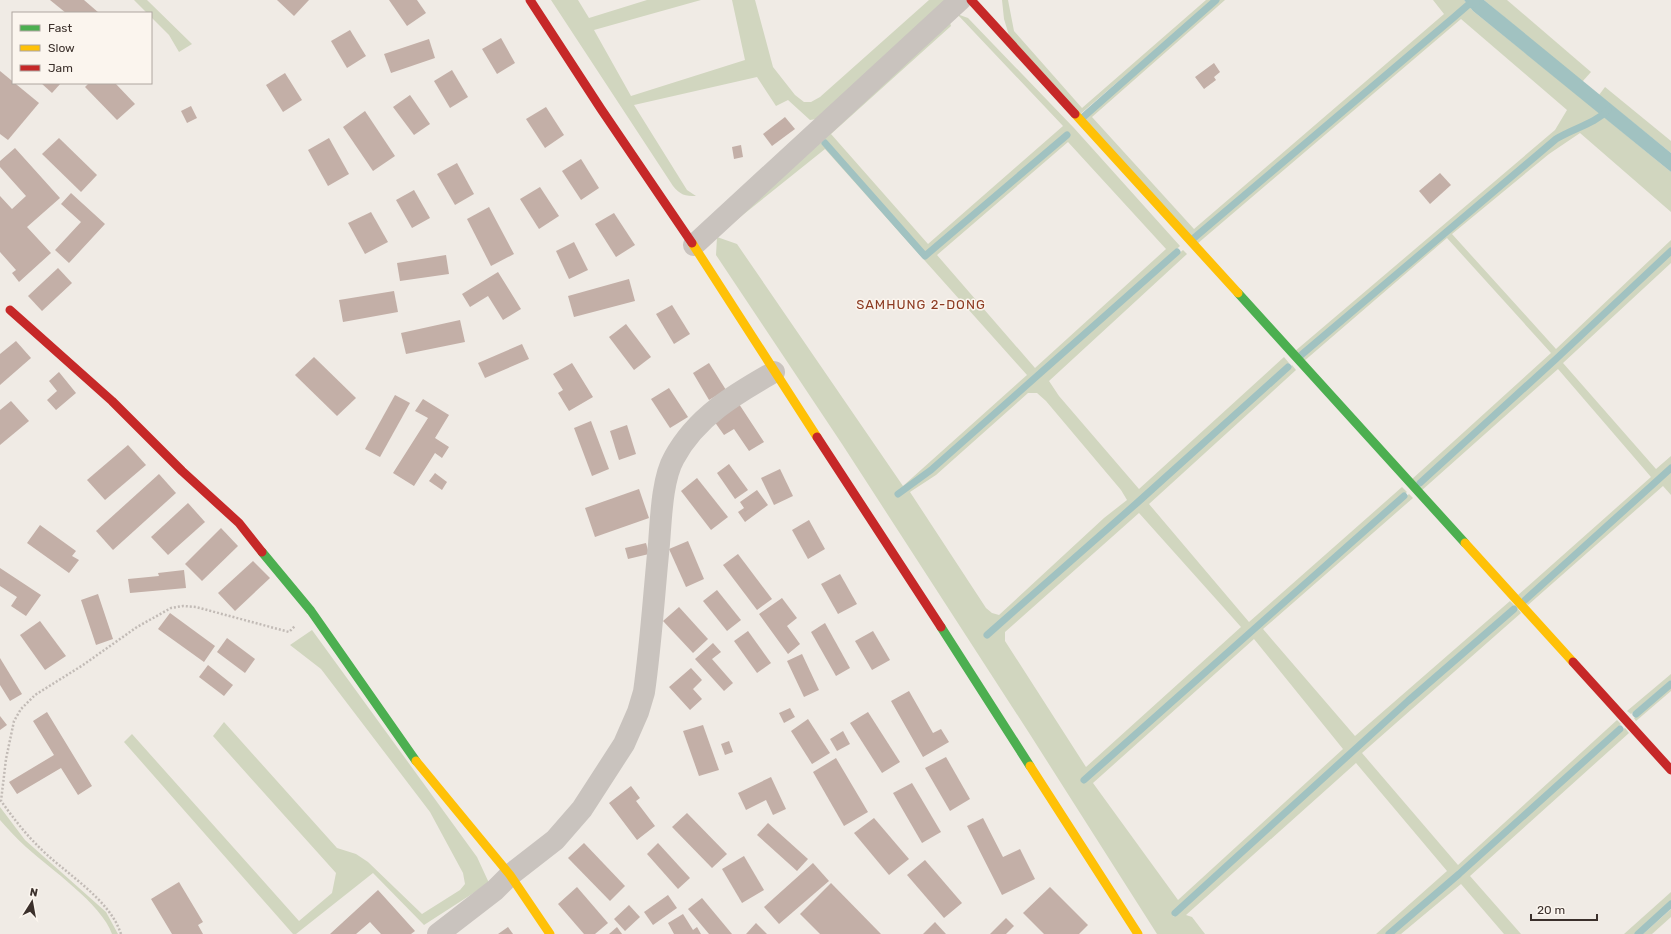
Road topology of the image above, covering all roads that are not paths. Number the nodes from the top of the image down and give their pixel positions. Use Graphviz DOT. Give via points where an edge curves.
graph roads {
  1 [pos="530,0"];
  2 [pos="960,0"];
  3 [pos="971,0"];
  4 [pos="694,245"];
  5 [pos="10,310"];
  6 [pos="774,372"];
  7 [pos="1671,770"];
  8 [pos="510,875"];
  9 [pos="438,934"];
  10 [pos="550,934"];
  11 [pos="1138,934"];
  1 -- 4 [label="street"];
  2 -- 4 [label="street"];
  3 -- 7 [label="street"];
  4 -- 6 [label="street"];
  5 -- 8 [label="street" via="112,401 239,523 311,611 421,768"];
  6 -- 8 [label="street" via="737,392 718,407 694,430 673,459 662,507 644,692 636,717 624,744 582,810 555,840"];
  6 -- 11 [label="street"];
  8 -- 9 [label="street" via="495,890"];
  8 -- 10 [label="street"];
}
